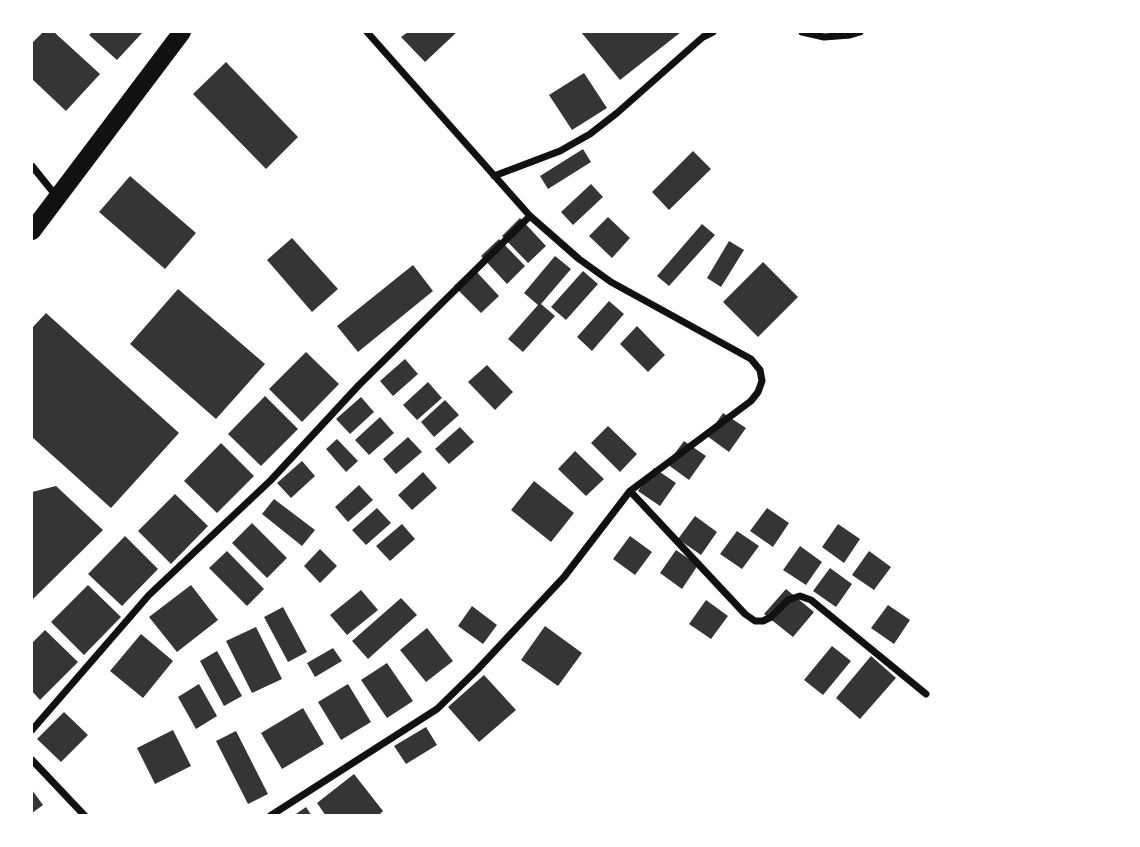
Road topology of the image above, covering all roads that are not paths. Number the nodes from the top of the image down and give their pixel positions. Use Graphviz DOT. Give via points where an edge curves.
graph roads {
  1 [pos="181,32"];
  2 [pos="367,32"];
  3 [pos="713,32"];
  4 [pos="802,32"];
  5 [pos="860,32"];
  6 [pos="700,34"];
  7 [pos="32,166"];
  8 [pos="494,176"];
  9 [pos="58,197"];
  10 [pos="530,216"];
  11 [pos="32,231"];
  12 [pos="630,491"];
  13 [pos="926,694"];
  14 [pos="32,730"];
  15 [pos="32,760"];
  16 [pos="85,816"];
  17 [pos="270,816"];
  1 -- 9 [label="main road"];
  2 -- 8 [label="street"];
  3 -- 6 [label="street"];
  4 -- 5 [label="street" via="824,37"];
  6 -- 8 [label="street" via="590,134 560,151"];
  7 -- 9 [label="street"];
  8 -- 10 [label="street"];
  9 -- 11 [label="main road"];
  10 -- 12 [label="street" via="611,282 751,359 760,370 762,381 751,401"];
  10 -- 14 [label="street" via="359,385 271,480 149,595"];
  12 -- 13 [label="street" via="755,621 771,617 788,600 800,596 811,600"];
  12 -- 17 [label="street" via="564,578 437,709"];
  15 -- 16 [label="street"];
}
